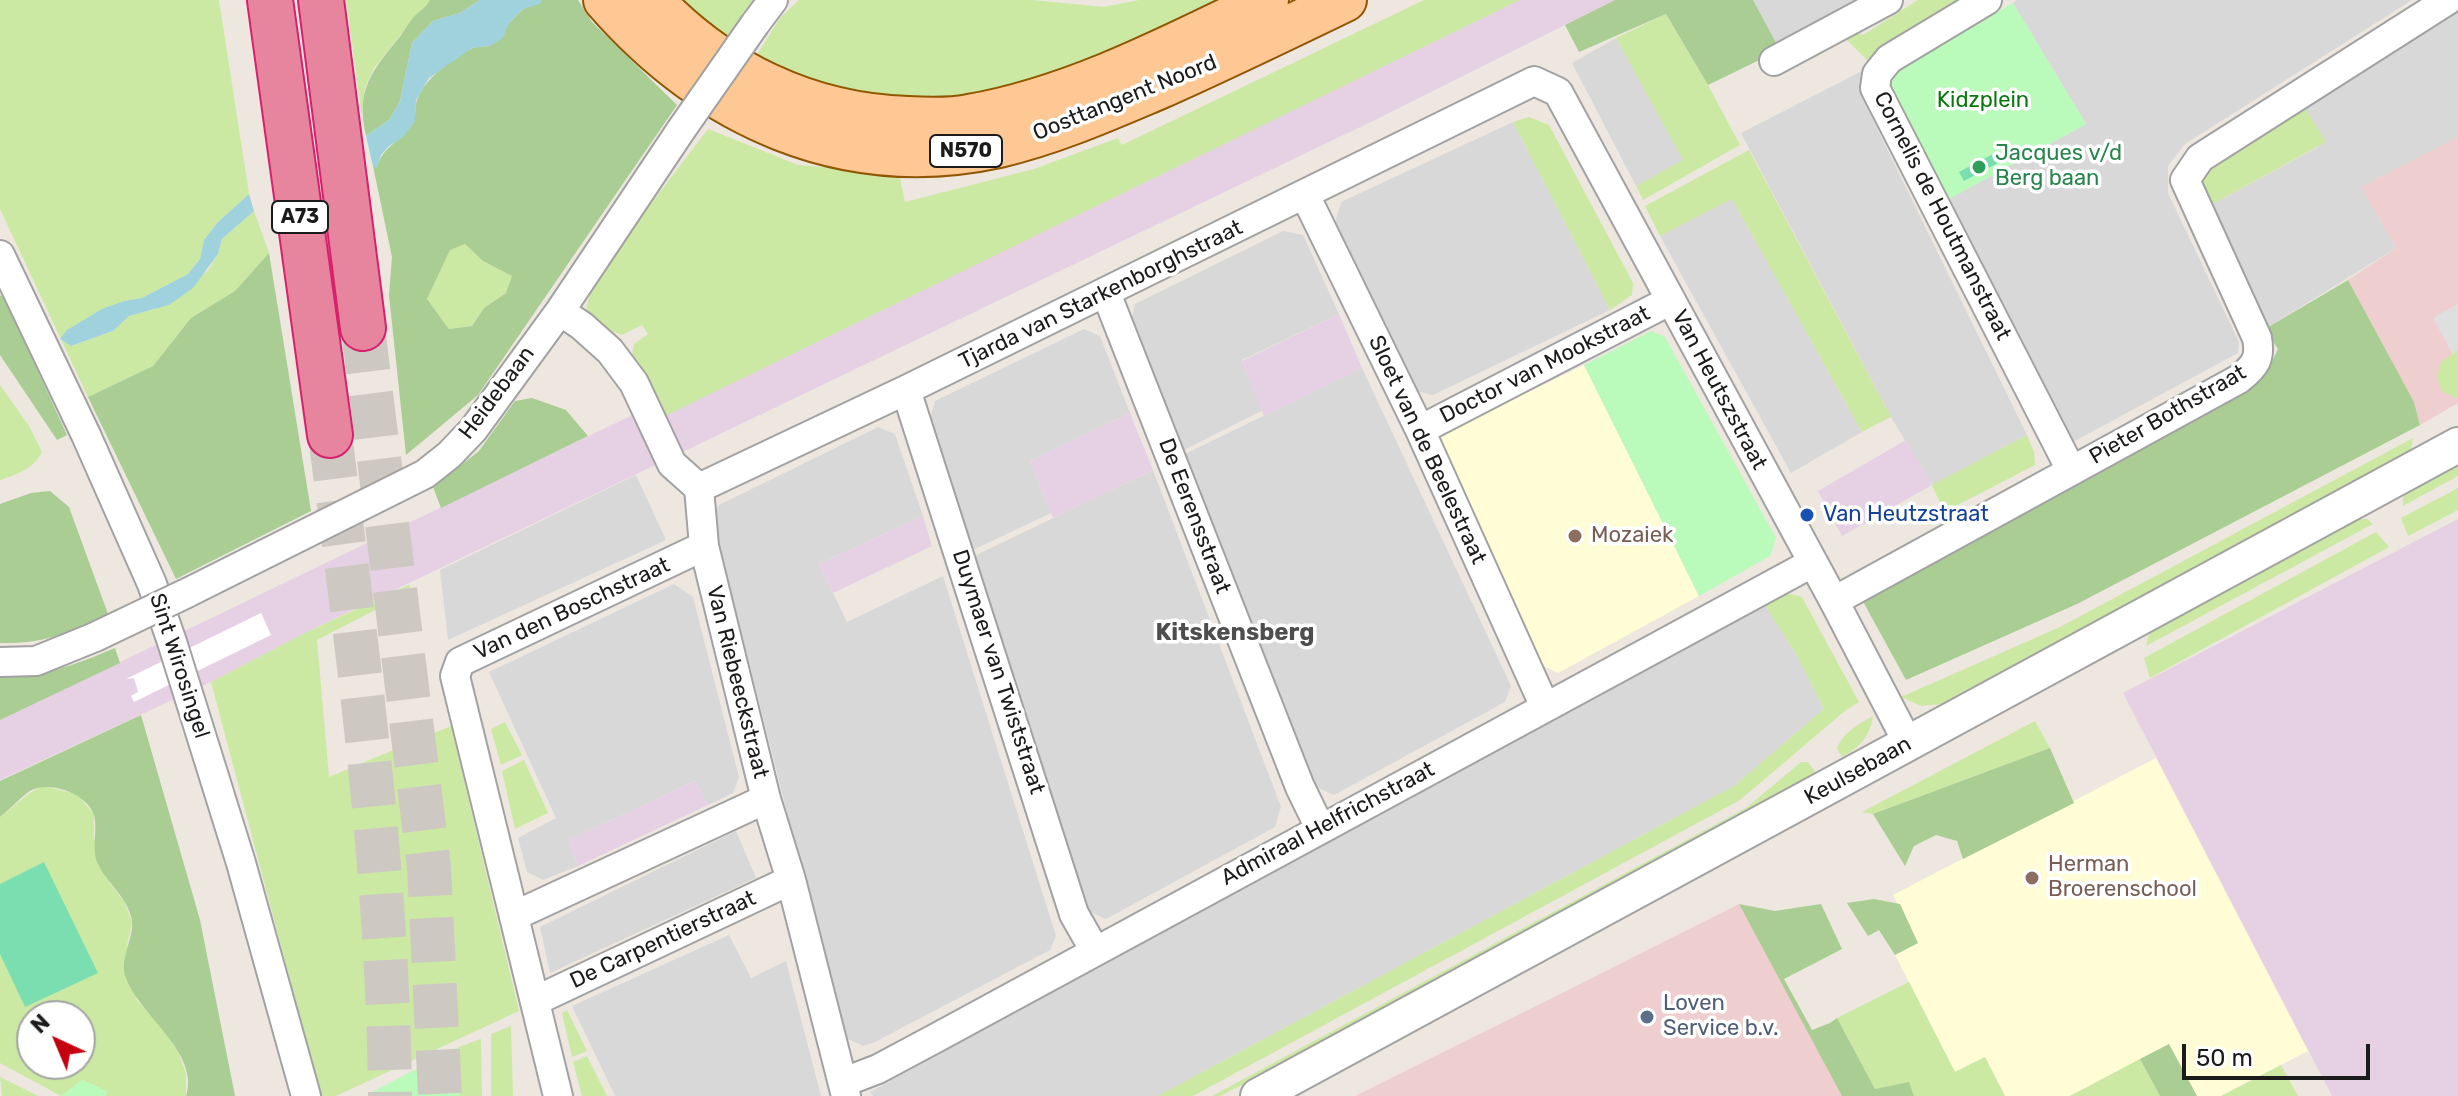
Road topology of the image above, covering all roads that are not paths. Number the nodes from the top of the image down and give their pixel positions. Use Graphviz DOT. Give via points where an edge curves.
graph roads {
  1 [pos="270,0"];
  2 [pos="321,0"];
  3 [pos="605,0"];
  4 [pos="652,0"];
  5 [pos="773,0"];
  6 [pos="1267,0"];
  7 [pos="1345,0"];
  8 [pos="1888,0"];
  9 [pos="2448,0"];
  10 [pos="1982,1"];
  11 [pos="1774,61"];
  12 [pos="1501,97"];
  13 [pos="1305,195"];
  14 [pos="0,255"];
  15 [pos="1106,293"];
  16 [pos="1671,300"];
  17 [pos="560,311"];
  18 [pos="363,328"];
  19 [pos="906,390"];
  20 [pos="1420,430"];
  21 [pos="330,435"];
  22 [pos="2458,445"];
  23 [pos="2071,470"];
  24 [pos="699,488"];
  25 [pos="704,546"];
  26 [pos="1812,563"];
  27 [pos="1834,601"];
  28 [pos="0,662"];
  29 [pos="1545,707"];
  30 [pos="1908,743"];
  31 [pos="766,799"];
  32 [pos="1320,828"];
  33 [pos="791,880"];
  34 [pos="514,916"];
  35 [pos="1095,951"];
  36 [pos="535,1001"];
  37 [pos="845,1089"];
  38 [pos="306,1096"];
  39 [pos="558,1096"];
  40 [pos="1258,1096"];
  1 -- 21 [label="highway, A73"];
  2 -- 18 [label="highway, A73"];
  3 -- 7 [label="main road, Oosttangent Noord / N570" via="674,69 764,123 818,141 918,154 997,146 1055,131"];
  4 -- 6 [label="main road, Oosttangent Noord / N570" via="716,57 771,88 837,111 933,119 966,117 1059,92"];
  5 -- 17 [label="street, Heidebaan, bridge"];
  8 -- 11 [label="street"];
  9 -- 23 [label="street, Pieter Bothstraat" via="2200,158 2185,180 2257,338 2260,356 2239,379"];
  10 -- 23 [label="street, Cornelis de Houtmanstraat" via="1889,59 1877,74 1875,88"];
  12 -- 13 [label="street, Tjarda van Starkenborghstraat"];
  12 -- 16 [label="street, Van Heutszstraat" via="1534,81 1558,92"];
  13 -- 15 [label="street, Tjarda van Starkenborghstraat"];
  13 -- 20 [label="street, Sloet van de Beelestraat"];
  14 -- 38 [label="street, Sint Wirosingel" via="152,584 237,848"];
  15 -- 19 [label="street, Tjarda van Starkenborghstraat"];
  15 -- 32 [label="street, De Eerensstraat"];
  16 -- 20 [label="street, Doctor van Mookstraat"];
  16 -- 26 [label="street, Van Heutszstraat"];
  17 -- 24 [label="street" via="610,351 634,383 672,464"];
  17 -- 28 [label="street, Heidebaan, bridge" via="473,430 425,474 95,637 36,661"];
  19 -- 24 [label="street, Tjarda van Starkenborghstraat"];
  19 -- 35 [label="street, Duymaer van Twiststraat" via="1074,914"];
  20 -- 29 [label="street, Sloet van de Beelestraat"];
  22 -- 30 [label="street, Keulsebaan"];
  23 -- 27 [label="street, Pieter Bothstraat"];
  24 -- 25 [label="street, Van Riebeeckstraat"];
  25 -- 31 [label="street, Van Riebeeckstraat"];
  25 -- 34 [label="street, Van den Boschstraat" via="460,662 455,676"];
  26 -- 27 [label="street, Van Heutszstraat"];
  26 -- 29 [label="street, Admiraal Helfrichstraat"];
  27 -- 30 [label="street, Van Heutszstraat"];
  29 -- 32 [label="street, Admiraal Helfrichstraat"];
  30 -- 40 [label="street, Keulsebaan"];
  31 -- 33 [label="street, Van Riebeeckstraat"];
  31 -- 34 [label="street"];
  32 -- 35 [label="street, Admiraal Helfrichstraat"];
  33 -- 36 [label="street, De Carpentierstraat"];
  33 -- 37 [label="street, Van Riebeeckstraat"];
  34 -- 36 [label="street, Van den Boschstraat"];
  35 -- 37 [label="street, Admiraal Helfrichstraat"];
  36 -- 39 [label="street, Van den Boschstraat"];
}
